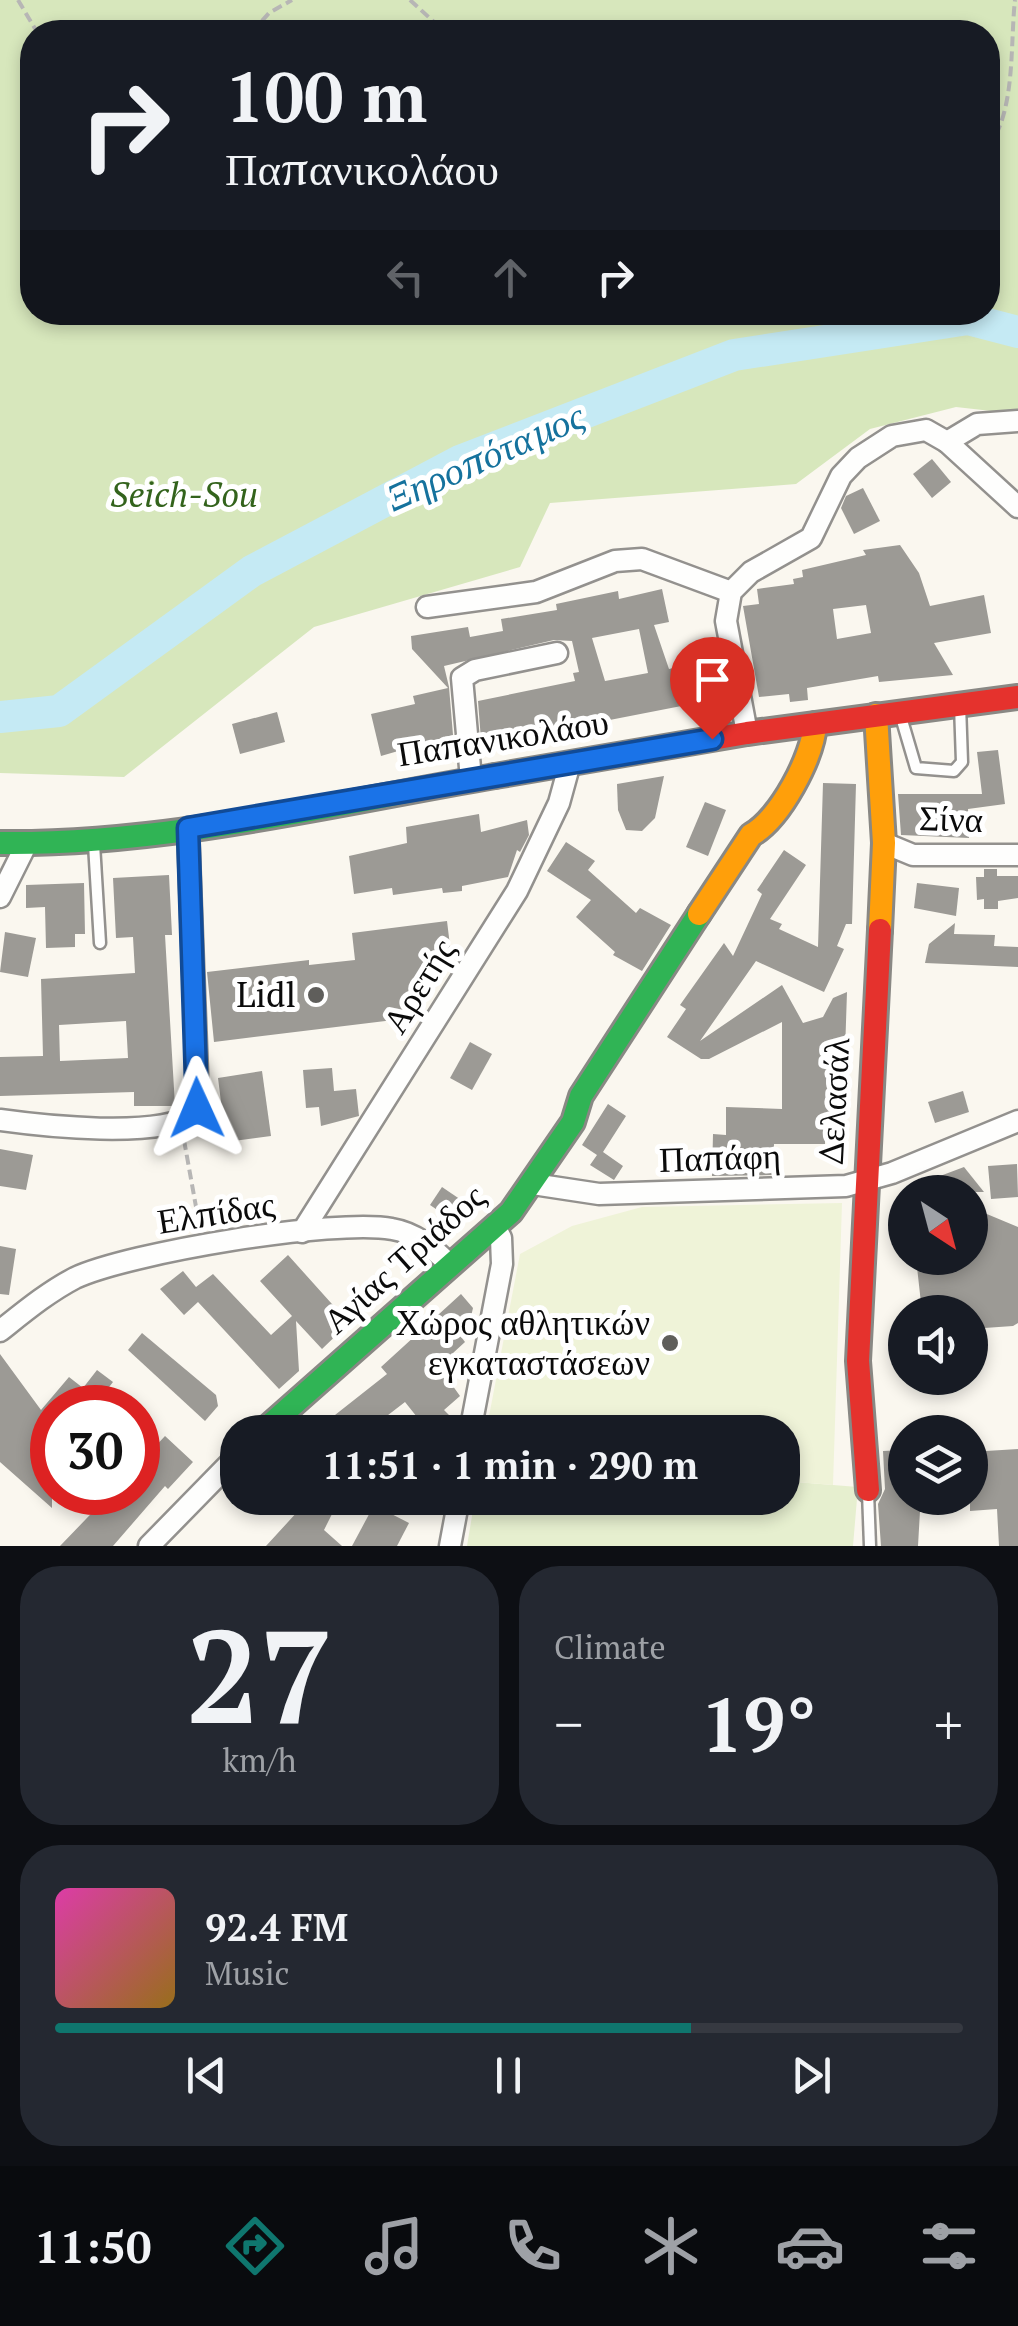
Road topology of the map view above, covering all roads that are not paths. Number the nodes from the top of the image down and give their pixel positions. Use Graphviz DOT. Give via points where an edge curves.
graph roads {
  1 [pos="1018,421"];
  2 [pos="947,442"];
  3 [pos="1018,507"];
  4 [pos="731,592"];
  5 [pos="428,606"];
  6 [pos="557,653"];
  7 [pos="1018,697"];
  8 [pos="960,704"];
  9 [pos="900,712"];
  10 [pos="876,715"];
  11 [pos="815,724"];
  12 [pos="747,732"];
  13 [pos="570,764"];
  14 [pos="471,779"];
  15 [pos="188,828"];
  16 [pos="94,843"];
  17 [pos="884,843"];
  18 [pos="0,844"];
  19 [pos="26,845"];
  20 [pos="1018,855"];
  21 [pos="0,897"];
  22 [pos="100,943"];
  23 [pos="0,1120"];
  24 [pos="1018,1121"];
  25 [pos="865,1182"];
  26 [pos="534,1184"];
  27 [pos="495,1226"];
  28 [pos="302,1232"];
  29 [pos="450,1265"];
  30 [pos="0,1331"];
  31 [pos="281,1415"];
  32 [pos="473,1415"];
  33 [pos="220,1474"];
  34 [pos="868,1490"];
  35 [pos="456,1515"];
  36 [pos="150,1546"];
  37 [pos="450,1546"];
  38 [pos="870,1546"];
  1 -- 2 [label="street" via="977,424"];
  2 -- 3 [label="street"];
  2 -- 4 [label="street" via="920,429 871,448 840,476 811,538 744,577"];
  4 -- 5 [label="street" via="628,560 536,592"];
  4 -- 12 [label="street" via="726,620"];
  6 -- 14 [label="street" via="462,678"];
  7 -- 8 [label="street, Παπανικολάου"];
  8 -- 9 [label="street, Παπανικολάου"];
  8 -- 9 [label="lane" via="962,762 954,771 916,768"];
  9 -- 10 [label="street, Παπανικολάου"];
  10 -- 11 [label="street, Παπανικολάου"];
  10 -- 17 [label="street, Δελασάλ"];
  11 -- 12 [label="street, Παπανικολάου"];
  11 -- 26 [label="street, Αγίας Τριάδος" via="809,755 581,1096 573,1122"];
  12 -- 13 [label="street, Παπανικολάου"];
  13 -- 14 [label="street, Παπανικολάου"];
  13 -- 28 [label="street, Αρετής" via="517,890"];
  14 -- 15 [label="street, Παπανικολάου"];
  15 -- 16 [label="street, Παπανικολάου"];
  15 -- 23 [label="street" via="189,1114 85,1127"];
  16 -- 19 [label="street, Παπανικολάου"];
  16 -- 22 [label="lane"];
  17 -- 20 [label="street, Σίνα" via="913,854"];
  17 -- 25 [label="street, Δελασάλ"];
  18 -- 19 [label="street, Παπανικολάου"];
  19 -- 21 [label="street"];
  24 -- 25 [label="street, Παπάφη"];
  25 -- 26 [label="street, Παπάφη" via="599,1194"];
  25 -- 34 [label="street, Δελασάλ" via="858,1360"];
  26 -- 27 [label="street, Αγίας Τριάδος"];
  27 -- 29 [label="street, Αγίας Τριάδος"];
  27 -- 32 [label="street" via="502,1264"];
  28 -- 29 [label="street, Ελπίδας" via="392,1228 422,1241"];
  28 -- 30 [label="street, Ελπίδας" via="86,1274"];
  29 -- 31 [label="street, Αγίας Τριάδος"];
  33 -- 36 [label="street"];
  34 -- 38 [label="lane"];
  35 -- 37 [label="street"];
}
